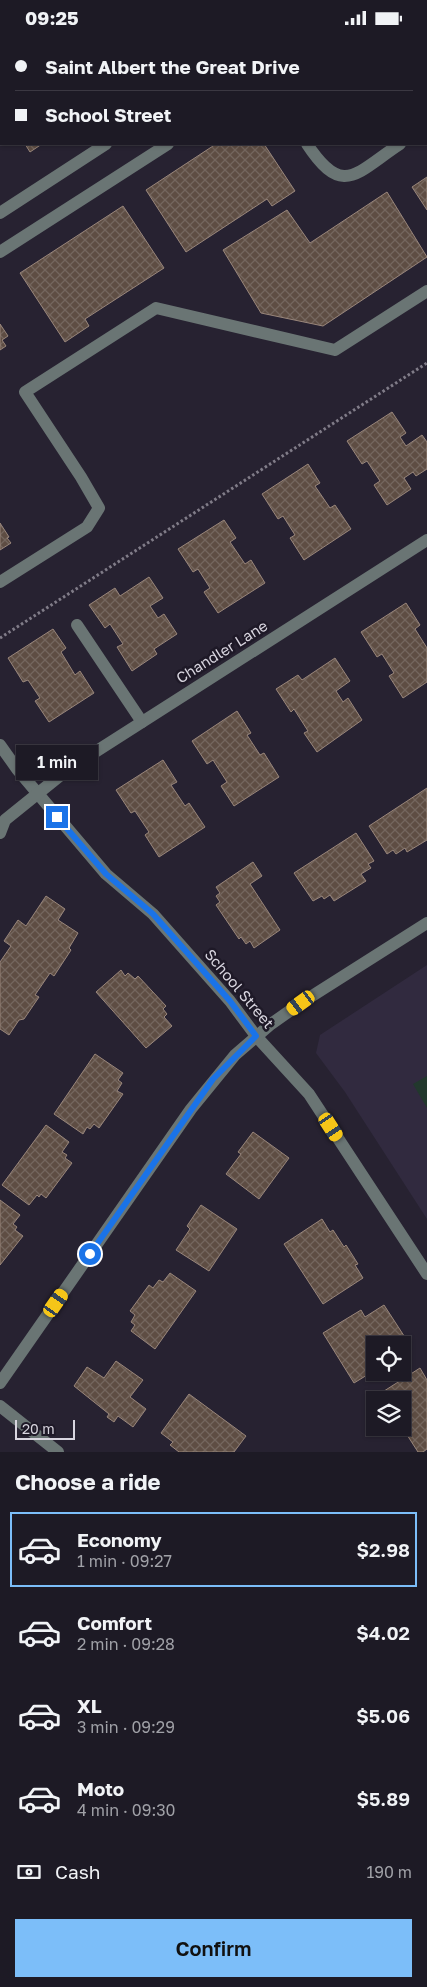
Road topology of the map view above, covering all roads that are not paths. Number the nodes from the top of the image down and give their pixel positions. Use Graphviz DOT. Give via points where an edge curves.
graph roads {
  1 [pos="104,145"];
  2 [pos="166,145"];
  3 [pos="308,145"];
  4 [pos="398,145"];
  5 [pos="0,213"];
  6 [pos="0,252"];
  7 [pos="427,291"];
  8 [pos="427,540"];
  9 [pos="0,582"];
  10 [pos="77,625"];
  11 [pos="142,722"];
  12 [pos="0,745"];
  13 [pos="36,793"];
  14 [pos="0,833"];
  15 [pos="427,923"];
  16 [pos="256,1036"];
  17 [pos="427,1274"];
  18 [pos="0,1383"];
  19 [pos="0,1406"];
  20 [pos="58,1452"];
  1 -- 5 [label="street"];
  2 -- 6 [label="street"];
  3 -- 4 [label="street" via="326,170 350,177"];
  7 -- 9 [label="street" via="335,350 156,309 24,392 99,508 87,527"];
  8 -- 11 [label="street, Chandler Lane"];
  10 -- 11 [label="street"];
  11 -- 13 [label="street, Chandler Lane"];
  12 -- 13 [label="street, School Street"];
  13 -- 14 [label="street, Chandler Lane" via="5,820"];
  13 -- 16 [label="street, School Street" via="106,874 153,914 230,1001"];
  15 -- 16 [label="street" via="301,1003"];
  16 -- 17 [label="street, School Street" via="310,1094"];
  16 -- 18 [label="street" via="224,1067 191,1109"];
  19 -- 20 [label="street"];
}
